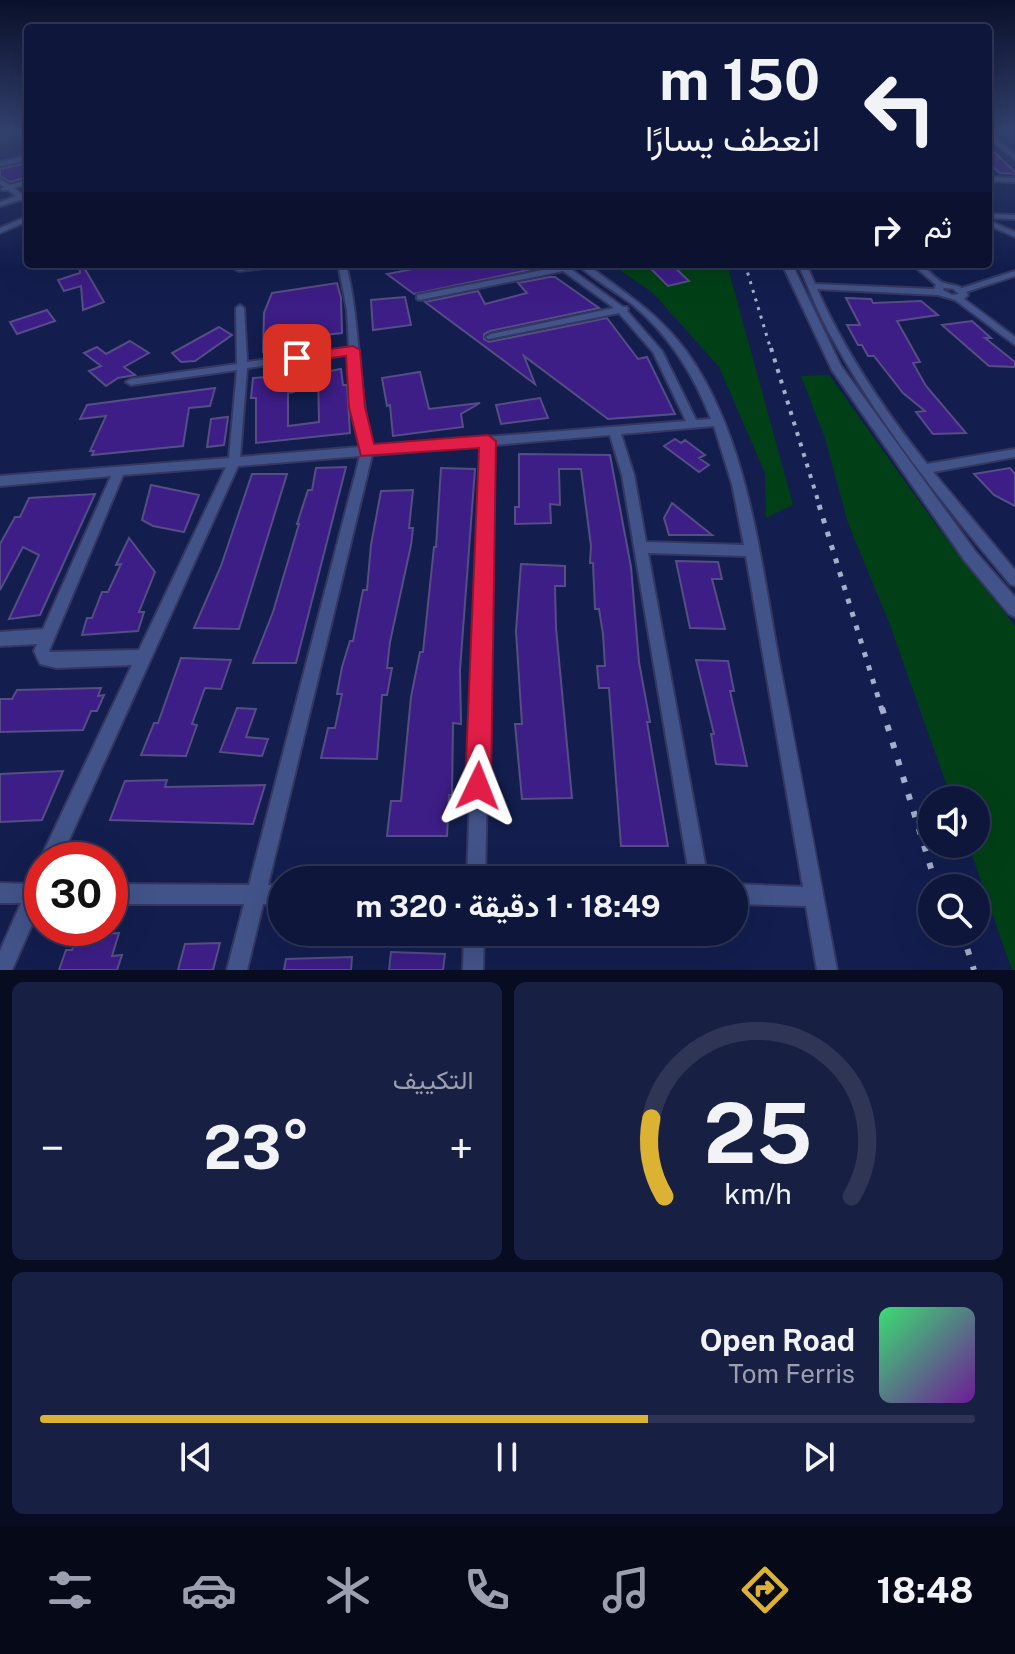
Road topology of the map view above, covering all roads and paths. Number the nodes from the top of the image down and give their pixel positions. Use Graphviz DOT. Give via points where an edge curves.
graph roads {
  1 [pos="992,179"];
  2 [pos="1015,180"];
  3 [pos="0,181"];
  4 [pos="24,183"];
  5 [pos="9,188"];
  6 [pos="0,190"];
  7 [pos="24,197"];
  8 [pos="24,198"];
  9 [pos="0,204"];
  10 [pos="1015,217"];
  11 [pos="24,220"];
  12 [pos="992,221"];
  13 [pos="992,221"];
  14 [pos="992,223"];
  15 [pos="1015,225"];
  16 [pos="0,231"];
  17 [pos="1015,235"];
  18 [pos="248,268"];
  19 [pos="343,268"];
  20 [pos="552,268"];
  21 [pos="564,268"];
  22 [pos="587,268"];
  23 [pos="789,268"];
  24 [pos="804,268"];
  25 [pos="920,268"];
  26 [pos="239,269"];
  27 [pos="1015,273"];
  28 [pos="812,286"];
  29 [pos="940,289"];
  30 [pos="960,294"];
  31 [pos="420,297"];
  32 [pos="639,305"];
  33 [pos="240,308"];
  34 [pos="620,309"];
  35 [pos="491,337"];
  36 [pos="1015,342"];
  37 [pos="679,348"];
  38 [pos="353,350"];
  39 [pos="657,351"];
  40 [pos="242,366"];
  41 [pos="131,382"];
  42 [pos="719,422"];
  43 [pos="693,424"];
  44 [pos="614,431"];
  45 [pos="488,441"];
  46 [pos="367,451"];
  47 [pos="1015,453"];
  48 [pos="234,462"];
  49 [pos="925,469"];
  50 [pos="119,472"];
  51 [pos="2,484"];
  52 [pos="641,547"];
  53 [pos="752,551"];
  54 [pos="1015,580"];
  55 [pos="1015,609"];
  56 [pos="46,636"];
  57 [pos="0,639"];
  58 [pos="145,657"];
  59 [pos="58,842"];
  60 [pos="476,866"];
  61 [pos="697,866"];
  62 [pos="24,891"];
  63 [pos="0,893"];
  64 [pos="128,894"];
  65 [pos="748,895"];
  66 [pos="254,896"];
  67 [pos="268,896"];
  68 [pos="813,897"];
  69 [pos="24,923"];
  70 [pos="474,946"];
  71 [pos="2,970"];
  72 [pos="237,970"];
  73 [pos="473,970"];
  74 [pos="827,970"];
  1 -- 2 [label="street"];
  3 -- 5 [label="street"];
  4 -- 5 [label="street"];
  5 -- 6 [label="street"];
  5 -- 7 [label="street"];
  8 -- 9 [label="street"];
  10 -- 12 [label="street"];
  11 -- 16 [label="street"];
  13 -- 15 [label="street"];
  14 -- 17 [label="street"];
  18 -- 26 [label="street"];
  19 -- 38 [label="street"];
  20 -- 31 [label="street"];
  21 -- 34 [label="street"];
  22 -- 32 [label="street"];
  23 -- 55 [label="street" via="836,367 970,556"];
  24 -- 28 [label="street"];
  25 -- 29 [label="street"];
  27 -- 30 [label="street"];
  28 -- 29 [label="street"];
  28 -- 49 [label="street" via="849,361"];
  29 -- 30 [label="street"];
  30 -- 36 [label="street"];
  32 -- 34 [label="street"];
  32 -- 37 [label="street"];
  33 -- 40 [label="street"];
  34 -- 35 [label="street"];
  34 -- 39 [label="street"];
  37 -- 39 [label="street"];
  37 -- 42 [label="street"];
  38 -- 40 [label="street"];
  38 -- 46 [label="street"];
  39 -- 43 [label="street"];
  40 -- 41 [label="street"];
  40 -- 48 [label="street"];
  42 -- 43 [label="street"];
  42 -- 53 [label="street"];
  43 -- 44 [label="street"];
  44 -- 45 [label="street"];
  44 -- 52 [label="street"];
  45 -- 46 [label="street"];
  45 -- 60 [label="street"];
  46 -- 48 [label="street"];
  46 -- 66 [label="street"];
  47 -- 49 [label="street"];
  48 -- 50 [label="street"];
  48 -- 58 [label="street"];
  49 -- 54 [label="street"];
  50 -- 51 [label="street"];
  50 -- 56 [label="street"];
  52 -- 53 [label="street"];
  52 -- 61 [label="street"];
  53 -- 68 [label="street"];
  56 -- 57 [label="street"];
  56 -- 58 [label="street" via="41,651 45,659"];
  58 -- 59 [label="street"];
  62 -- 63 [label="street"];
  64 -- 66 [label="street"];
  65 -- 68 [label="street"];
  66 -- 67 [label="street"];
  66 -- 72 [label="street"];
  68 -- 74 [label="street"];
  69 -- 71 [label="street"];
  70 -- 73 [label="street"];
}
